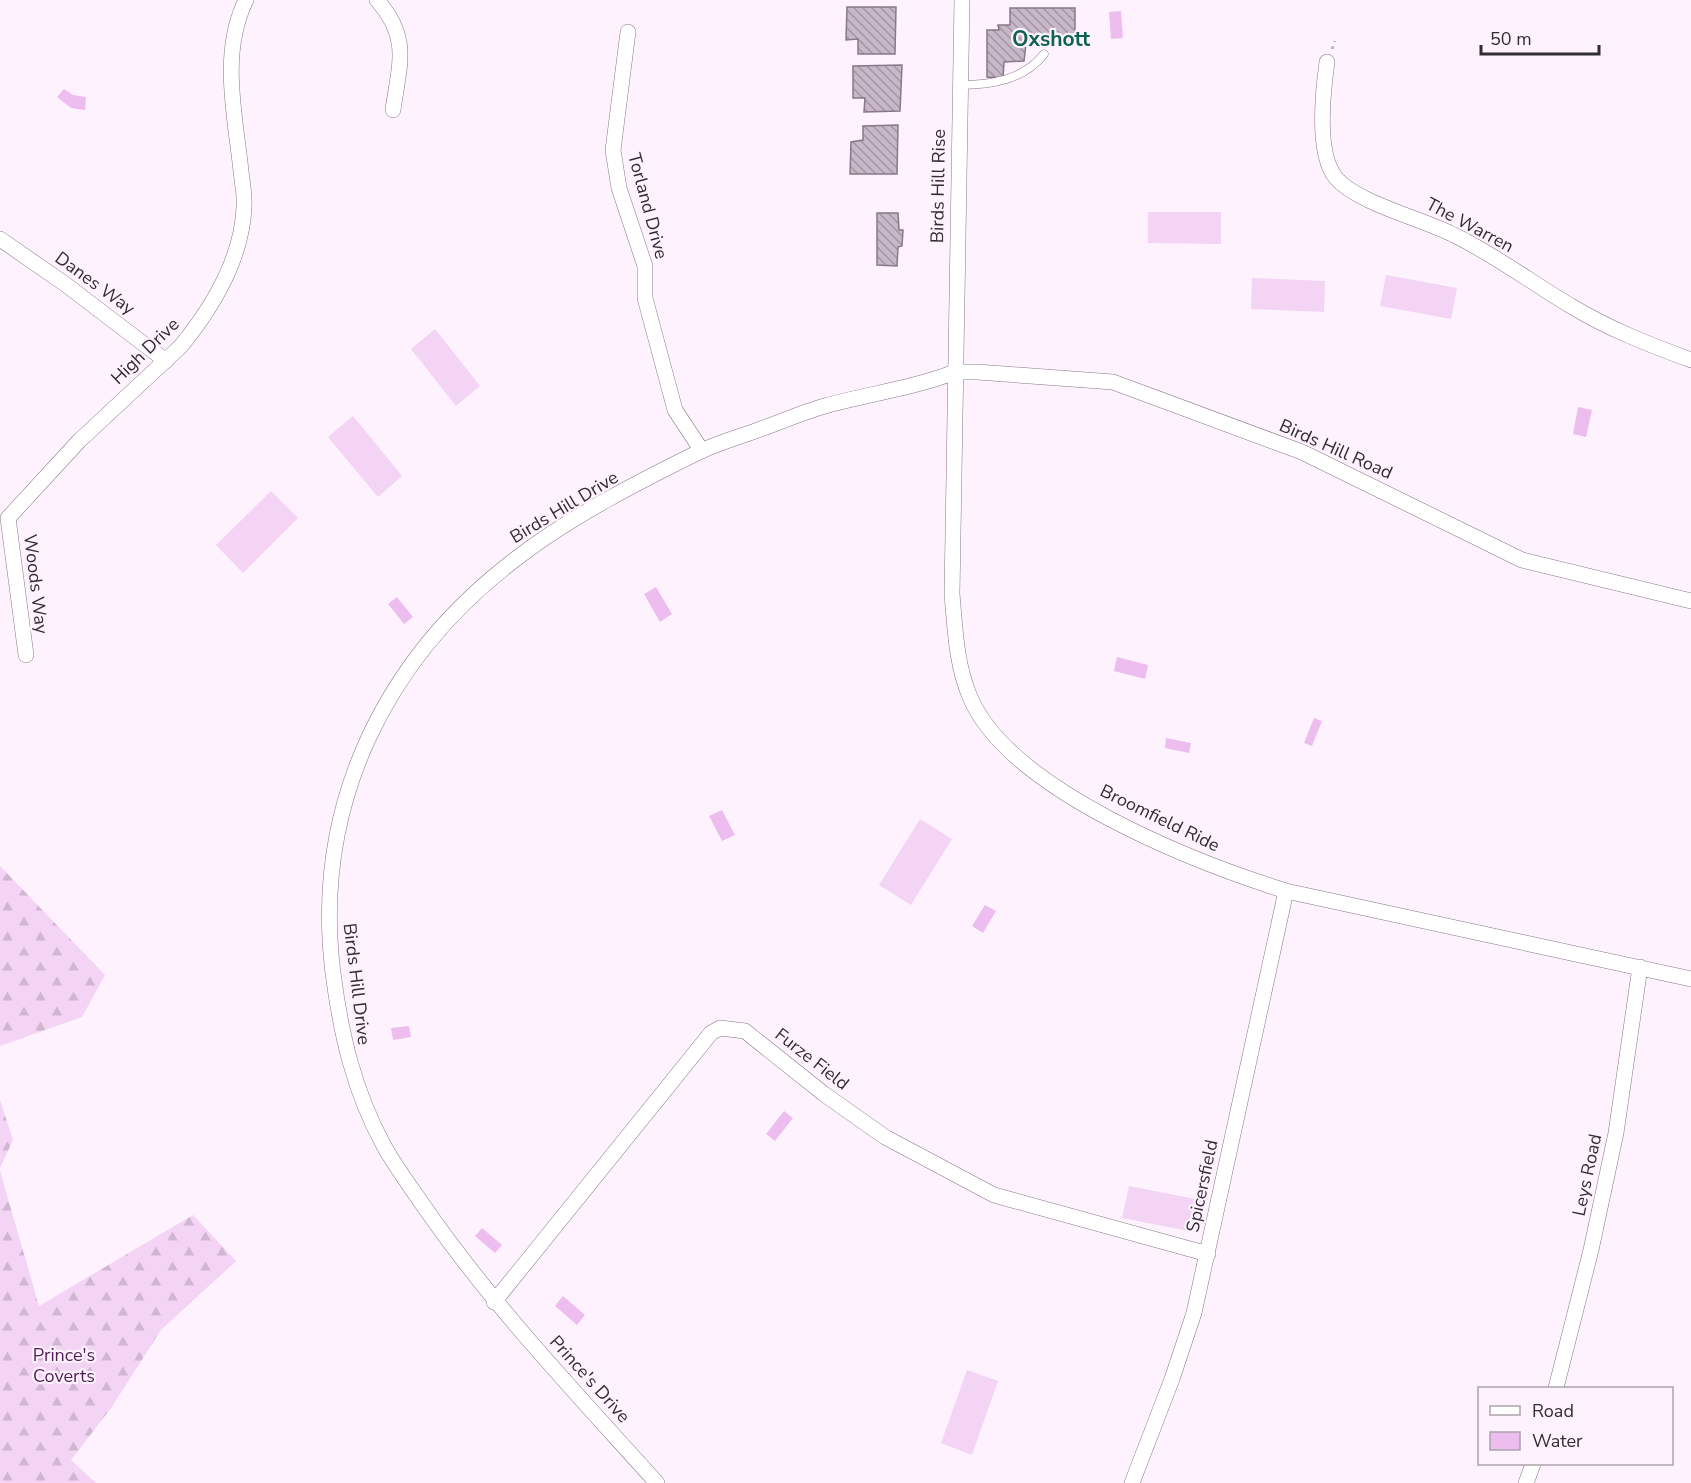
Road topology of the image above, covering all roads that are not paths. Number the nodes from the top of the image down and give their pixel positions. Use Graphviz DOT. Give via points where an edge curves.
graph roads {
  1 [pos="246,0"];
  2 [pos="377,0"];
  3 [pos="962,0"];
  4 [pos="628,32"];
  5 [pos="1044,54"];
  6 [pos="1327,62"];
  7 [pos="959,85"];
  8 [pos="393,110"];
  9 [pos="0,239"];
  10 [pos="1691,360"];
  11 [pos="166,361"];
  12 [pos="955,372"];
  13 [pos="702,451"];
  14 [pos="4,516"];
  15 [pos="1691,602"];
  16 [pos="26,655"];
  17 [pos="1286,891"];
  18 [pos="1640,967"];
  19 [pos="1691,979"];
  20 [pos="1208,1254"];
  21 [pos="495,1302"];
  22 [pos="1557,1387"];
  23 [pos="1533,1465"];
  24 [pos="657,1483"];
  25 [pos="1132,1483"];
  26 [pos="1526,1483"];
  1 -- 11 [label="street, High Drive" via="231,46 245,206 243,221 223,283 196,329"];
  2 -- 8 [label="street" via="400,36"];
  3 -- 7 [label="street, Birds Hill Rise"];
  4 -- 13 [label="street, Torland Drive" via="613,150 619,188 645,266 645,298 675,410"];
  5 -- 7 [label="lane" via="1037,63 1007,81"];
  6 -- 10 [label="street, The Warren" via="1323,96 1328,163 1335,177 1350,191 1457,236 1572,307 1633,339"];
  7 -- 12 [label="street, Birds Hill Rise"];
  9 -- 11 [label="street, Danes Way"];
  11 -- 14 [label="street, High Drive"];
  12 -- 13 [label="street, Birds Hill Drive" via="822,407"];
  12 -- 15 [label="street, Birds Hill Road" via="1113,382 1302,452 1522,560"];
  12 -- 17 [label="street, Broomfield Ride" via="952,594 957,650 970,697 985,724 1009,752 1036,774 1120,823 1226,872"];
  13 -- 21 [label="street, Birds Hill Drive" via="572,522 521,555 477,592 429,643 390,698 357,759 340,815 329,879 329,939 346,1054 360,1099 385,1149"];
  14 -- 16 [label="street, Woods Way"];
  17 -- 18 [label="street, Broomfield Ride"];
  17 -- 20 [label="street, Spicersfield"];
  18 -- 19 [label="street, Broomfield Ride"];
  18 -- 22 [label="street, Leys Road" via="1616,1133"];
  20 -- 21 [label="street, Furze Field" via="994,1195 885,1137 745,1031 720,1028 711,1032"];
  20 -- 25 [label="street, Spicersfield" via="1194,1313"];
  21 -- 24 [label="street, Prince's Drive"];
  23 -- 26 [label="street"];
}
